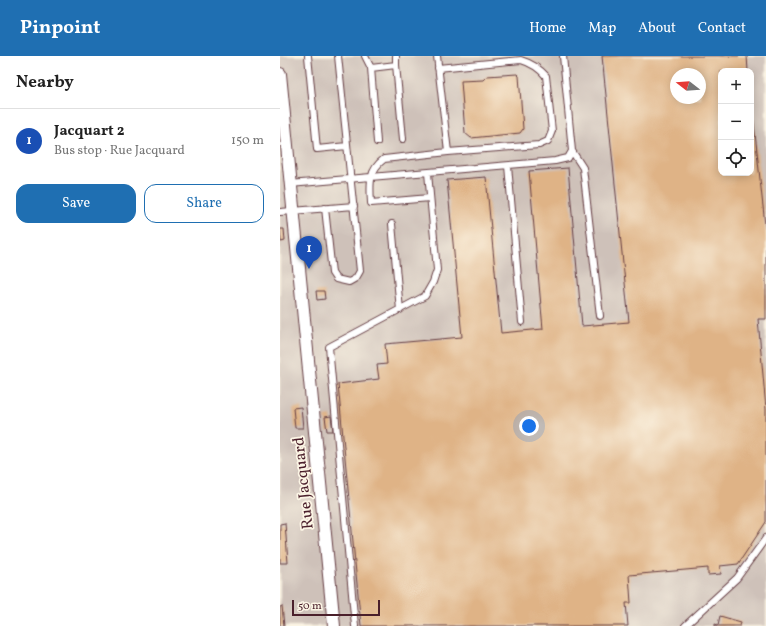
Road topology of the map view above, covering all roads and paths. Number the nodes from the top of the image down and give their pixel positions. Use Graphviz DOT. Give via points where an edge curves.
graph roads {
  1 [pos="308,56"];
  2 [pos="338,56"];
  3 [pos="365,56"];
  4 [pos="396,56"];
  5 [pos="437,56"];
  6 [pos="563,56"];
  7 [pos="396,65"];
  8 [pos="371,68"];
  9 [pos="438,68"];
  10 [pos="280,74"];
  11 [pos="403,139"];
  12 [pos="377,142"];
  13 [pos="347,146"];
  14 [pos="572,151"];
  15 [pos="448,152"];
  16 [pos="508,166"];
  17 [pos="428,173"];
  18 [pos="369,178"];
  19 [pos="351,180"];
  20 [pos="290,184"];
  21 [pos="430,198"];
  22 [pos="354,206"];
  23 [pos="326,208"];
  24 [pos="292,210"];
  25 [pos="280,212"];
  26 [pos="392,224"];
  27 [pos="400,310"];
  28 [pos="600,316"];
  29 [pos="522,322"];
  30 [pos="766,538"];
  31 [pos="334,626"];
  32 [pos="355,626"];
  33 [pos="685,626"];
  1 -- 13 [label="lane" via="316,149"];
  2 -- 13 [label="lane"];
  3 -- 8 [label="lane"];
  4 -- 7 [label="lane"];
  5 -- 9 [label="lane"];
  6 -- 14 [label="lane"];
  7 -- 8 [label="lane"];
  7 -- 11 [label="lane"];
  8 -- 12 [label="lane"];
  9 -- 15 [label="lane"];
  9 -- 15 [label="lane" via="521,60 541,70 546,76 552,131 548,140 539,145"];
  10 -- 20 [label="street, Rue Jacquard"];
  13 -- 19 [label="lane"];
  14 -- 16 [label="lane" via="568,158 555,162"];
  14 -- 28 [label="lane" via="583,168"];
  15 -- 18 [label="lane" via="384,159 378,163"];
  16 -- 17 [label="lane"];
  16 -- 29 [label="lane"];
  17 -- 18 [label="lane"];
  17 -- 21 [label="lane"];
  18 -- 19 [label="lane"];
  18 -- 21 [label="lane" via="371,203"];
  19 -- 20 [label="lane"];
  19 -- 22 [label="lane"];
  20 -- 24 [label="street, Rue Jacquard"];
  21 -- 27 [label="lane" via="437,270 425,296"];
  22 -- 23 [label="lane"];
  22 -- 23 [label="lane" via="360,271 356,278 349,282 336,280 332,273"];
  23 -- 24 [label="lane"];
  24 -- 25 [label="lane"];
  24 -- 31 [label="street, Rue Jacquard"];
  26 -- 27 [label="lane"];
  27 -- 32 [label="lane" via="330,347"];
  30 -- 33 [label="lane" via="737,578"];
}
